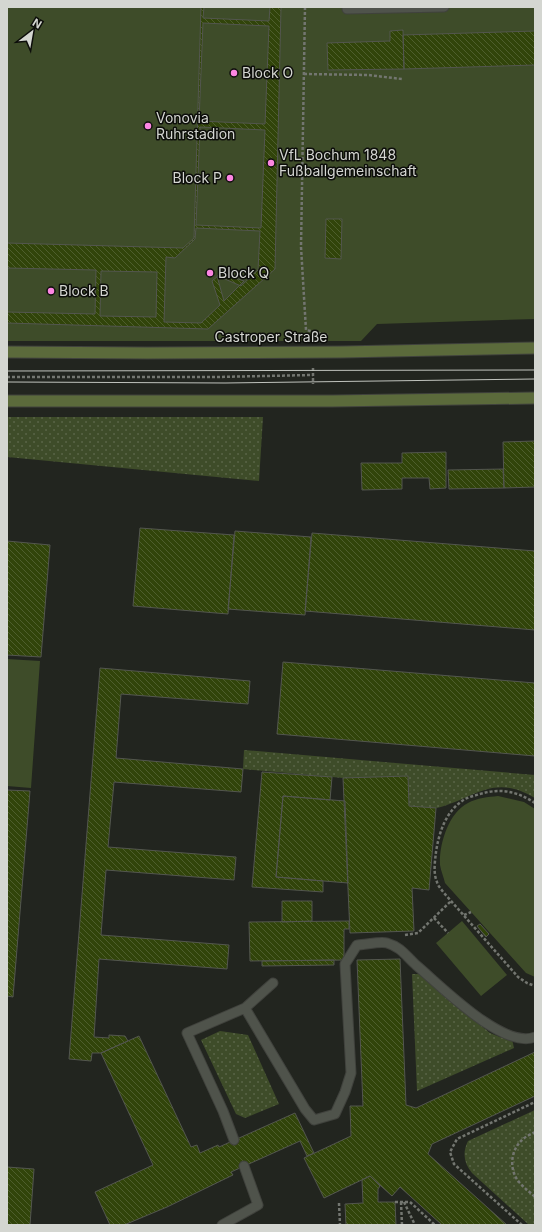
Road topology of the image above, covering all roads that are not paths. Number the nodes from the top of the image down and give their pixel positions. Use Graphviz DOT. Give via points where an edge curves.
graph roads {
  1 [pos="347,7"];
  2 [pos="444,7"];
  3 [pos="535,348"];
  4 [pos="7,352"];
  5 [pos="535,398"];
  6 [pos="7,401"];
  7 [pos="273,983"];
  8 [pos="245,1008"];
  9 [pos="535,1037"];
  10 [pos="234,1140"];
  11 [pos="244,1166"];
  12 [pos="222,1225"];
  1 -- 2 [label="lane"];
  3 -- 4 [label="main road, Castroper Straße" via="327,352"];
  5 -- 6 [label="main road"];
  7 -- 8 [label="lane"];
  8 -- 9 [label="lane" via="314,1120 335,1114 351,1073 345,964 357,946 386,943 403,950 468,1009 494,1028 517,1037"];
  8 -- 10 [label="lane" via="187,1033"];
  11 -- 12 [label="lane" via="258,1205"];
}
